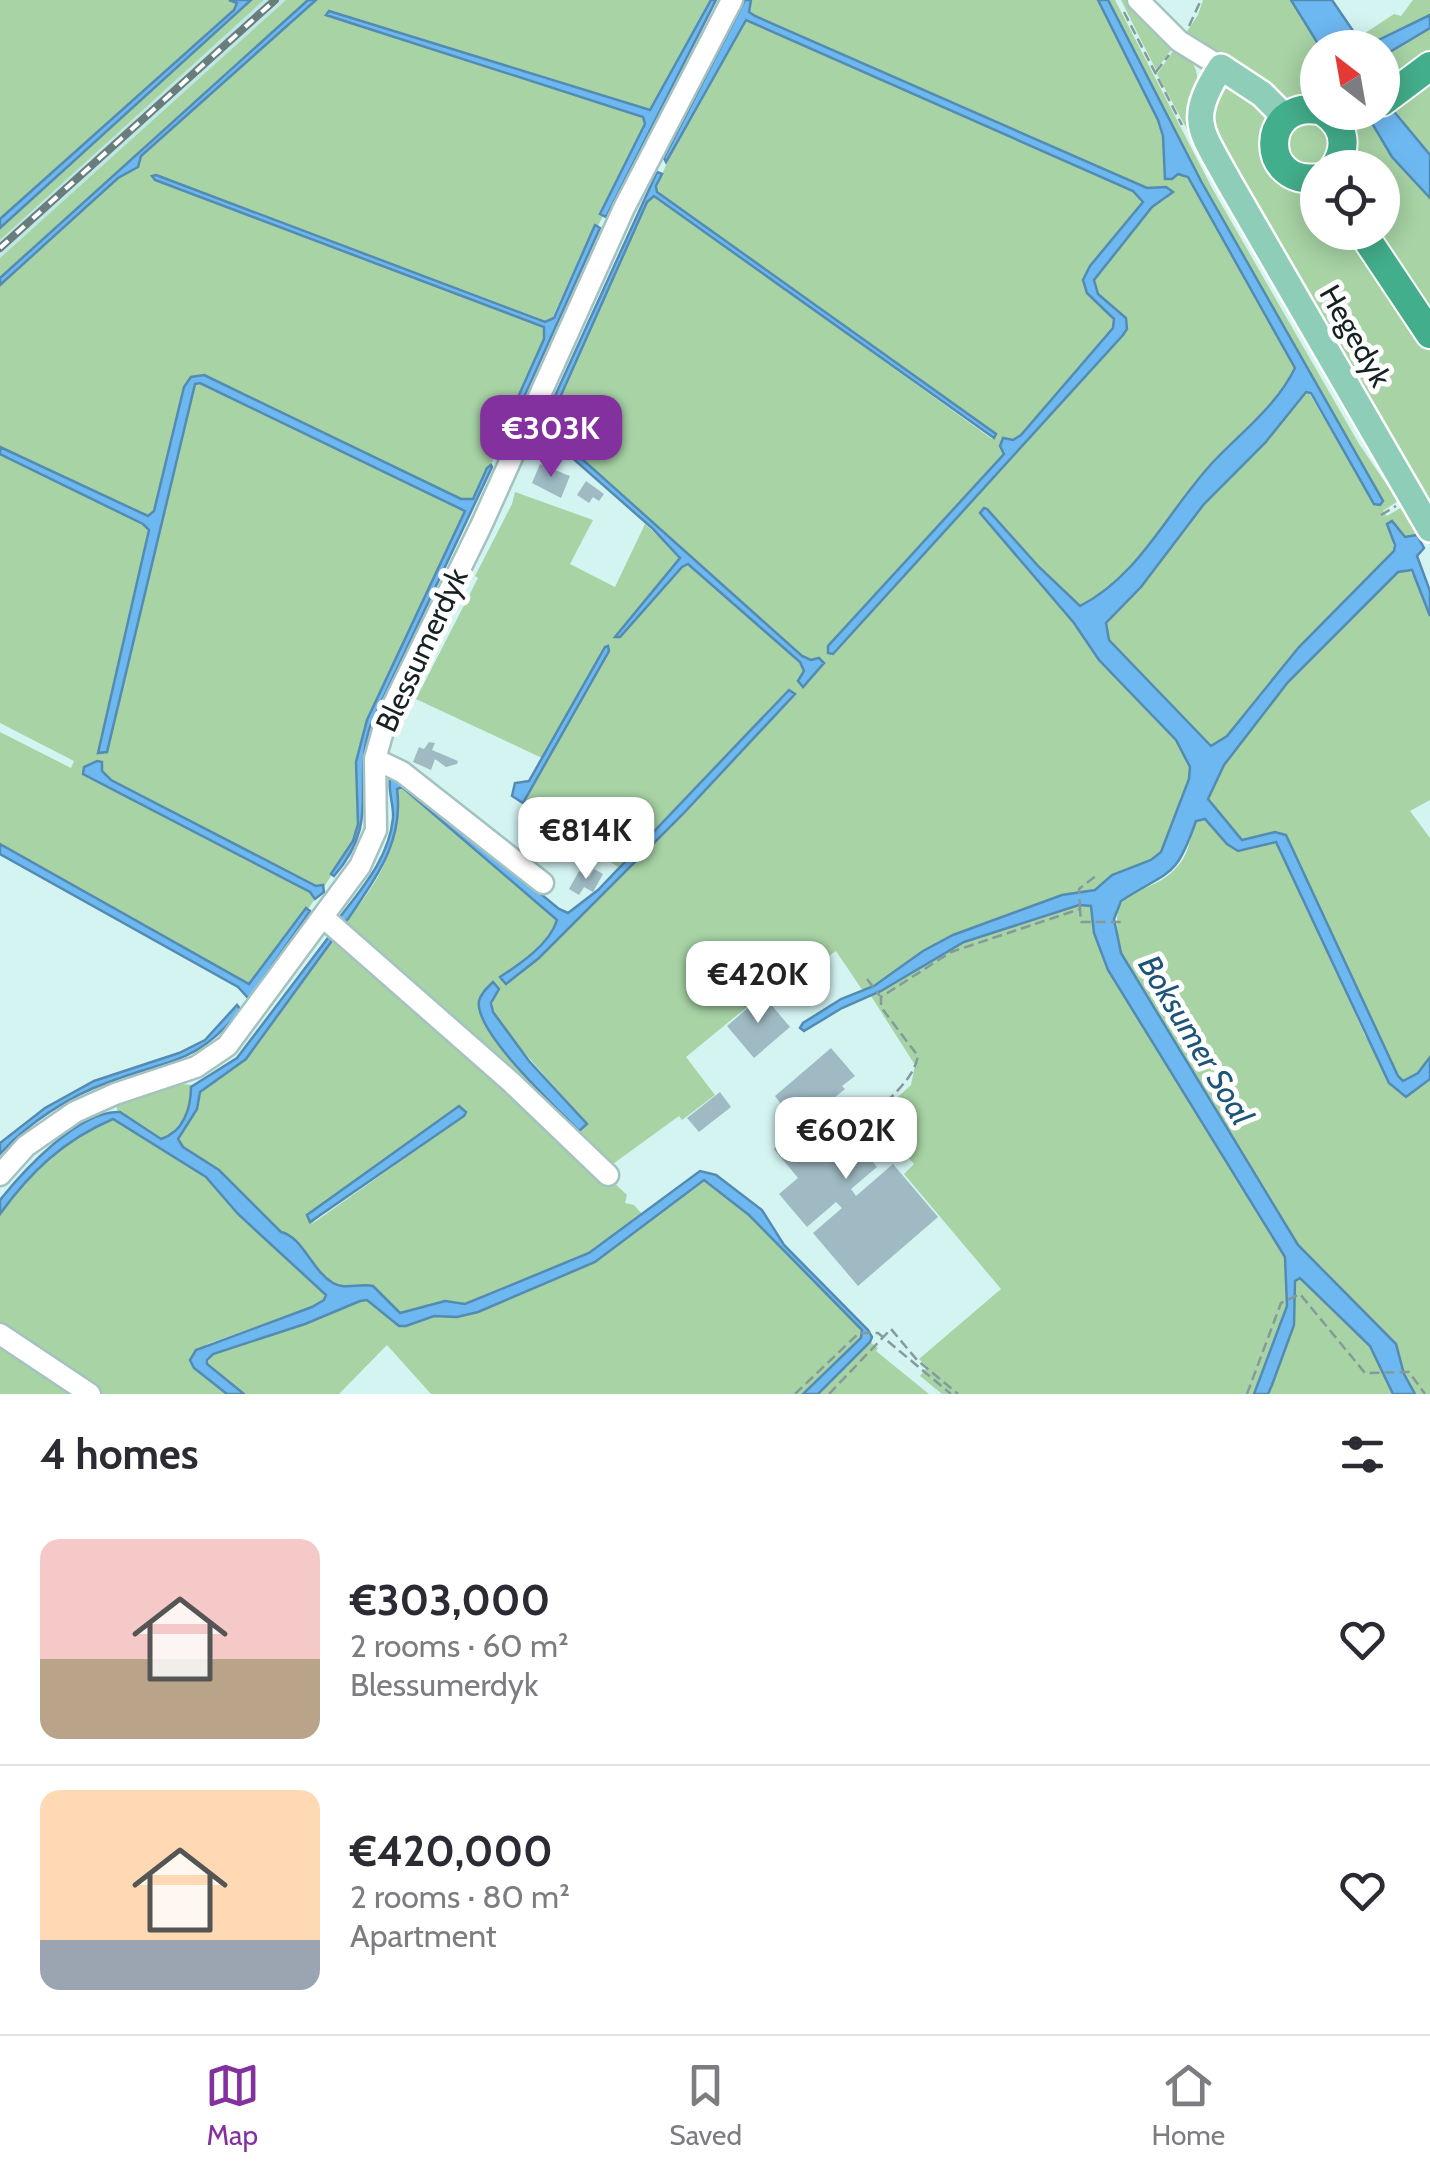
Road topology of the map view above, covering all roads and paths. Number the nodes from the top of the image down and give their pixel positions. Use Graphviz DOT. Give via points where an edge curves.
graph roads {
  1 [pos="732,0"];
  2 [pos="1119,0"];
  3 [pos="1138,0"];
  4 [pos="1201,0"];
  5 [pos="1187,30"];
  6 [pos="1175,47"];
  7 [pos="1430,66"];
  8 [pos="1221,67"];
  9 [pos="1400,89"];
  10 [pos="1300,110"];
  11 [pos="1285,118"];
  12 [pos="1348,130"];
  13 [pos="1374,250"];
  14 [pos="1430,334"];
  15 [pos="1430,530"];
  16 [pos="375,759"];
  17 [pos="1097,875"];
  18 [pos="542,884"];
  19 [pos="1080,909"];
  20 [pos="323,917"];
  21 [pos="1121,922"];
  22 [pos="867,978"];
  23 [pos="881,997"];
  24 [pos="857,1136"];
  25 [pos="0,1175"];
  26 [pos="608,1175"];
  27 [pos="0,1334"];
  28 [pos="882,1337"];
  29 [pos="90,1394"];
  30 [pos="795,1394"];
  31 [pos="829,1394"];
  32 [pos="951,1394"];
  33 [pos="958,1394"];
  34 [pos="1247,1394"];
  35 [pos="1424,1394"];
  1 -- 16 [label="street, Blessumerdyk" via="624,208 386,720"];
  2 -- 6 [label="path" via="1154,73"];
  3 -- 8 [label="street" via="1178,42"];
  4 -- 5 [label="path"];
  7 -- 9 [label="highway"];
  8 -- 11 [label="main road"];
  8 -- 15 [label="main road, Hegedyk" via="1202,98 1200,126"];
  10 -- 11 [label="highway"];
  11 -- 12 [label="highway" via="1275,132 1277,159 1288,173"];
  13 -- 14 [label="highway"];
  16 -- 18 [label="street" via="421,786"];
  16 -- 20 [label="street, Blessumerdyk" via="374,839"];
  17 -- 19 [label="path" via="1079,889"];
  19 -- 21 [label="path" via="1081,922"];
  19 -- 23 [label="path" via="951,952"];
  20 -- 25 [label="street, Blessumerdyk" via="216,1056 75,1112 26,1146"];
  20 -- 26 [label="street"];
  22 -- 23 [label="path"];
  23 -- 24 [label="path" via="918,1062"];
  27 -- 29 [label="street"];
  28 -- 30 [label="path" via="860,1333"];
  28 -- 31 [label="path"];
  28 -- 32 [label="path"];
  28 -- 33 [label="path" via="891,1330"];
  34 -- 35 [label="path" via="1280,1305 1296,1295 1304,1296 1365,1372 1406,1372"];
}
